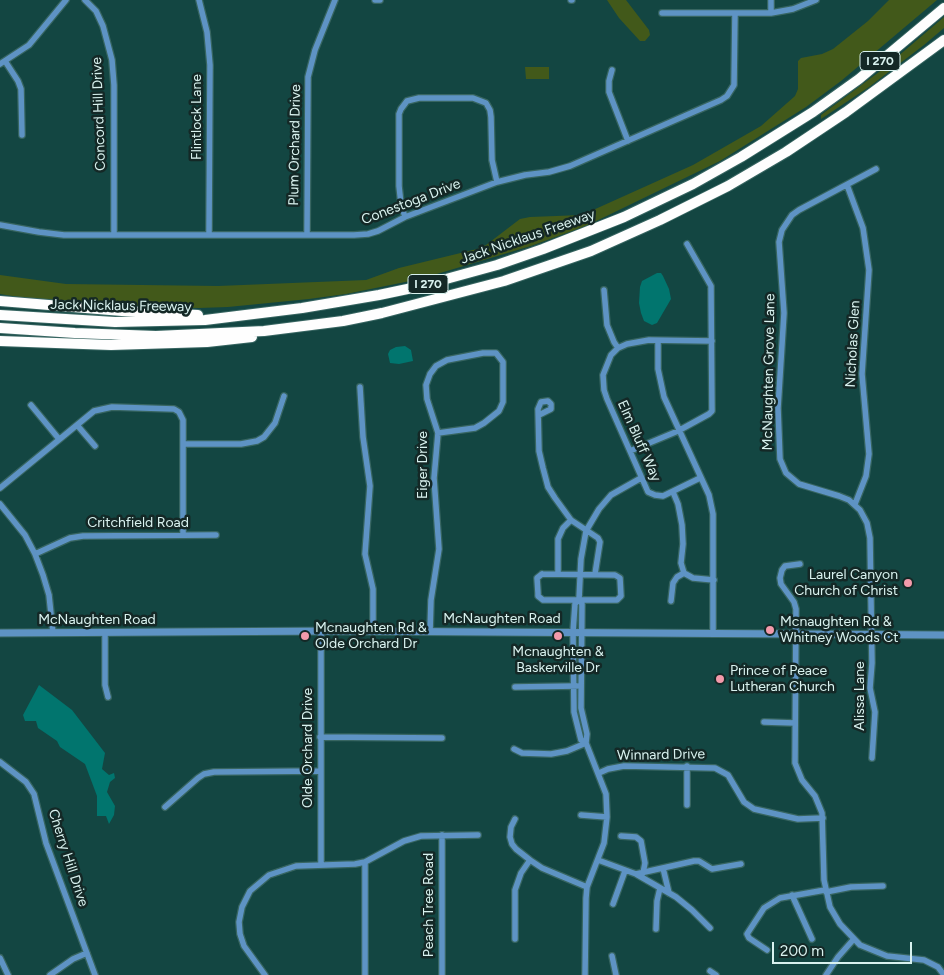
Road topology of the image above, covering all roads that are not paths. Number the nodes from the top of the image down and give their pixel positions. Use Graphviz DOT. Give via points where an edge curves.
graph roads {
  1 [pos="66,0"];
  2 [pos="85,0"];
  3 [pos="199,0"];
  4 [pos="335,0"];
  5 [pos="375,0"];
  6 [pos="380,0"];
  7 [pos="771,0"];
  8 [pos="816,0"];
  9 [pos="944,8"];
  10 [pos="662,13"];
  11 [pos="736,13"];
  12 [pos="771,13"];
  13 [pos="944,40"];
  14 [pos="3,63"];
  15 [pos="612,70"];
  16 [pos="22,135"];
  17 [pos="628,141"];
  18 [pos="876,168"];
  19 [pos="497,182"];
  20 [pos="847,185"];
  21 [pos="405,217"];
  22 [pos="0,225"];
  23 [pos="114,235"];
  24 [pos="209,235"];
  25 [pos="307,235"];
  26 [pos="687,244"];
  27 [pos="604,290"];
  28 [pos="0,301"];
  29 [pos="264,312"];
  30 [pos="0,315"];
  31 [pos="0,328"];
  32 [pos="289,328"];
  33 [pos="0,341"];
  34 [pos="658,341"];
  35 [pos="712,341"];
  36 [pos="618,348"];
  37 [pos="360,387"];
  38 [pos="284,396"];
  39 [pos="31,405"];
  40 [pos="538,414"];
  41 [pos="76,424"];
  42 [pos="678,431"];
  43 [pos="438,432"];
  44 [pos="59,439"];
  45 [pos="183,444"];
  46 [pos="95,446"];
  47 [pos="630,451"];
  48 [pos="640,478"];
  49 [pos="700,478"];
  50 [pos="0,488"];
  51 [pos="673,492"];
  52 [pos="0,504"];
  53 [pos="855,504"];
  54 [pos="571,520"];
  55 [pos="586,531"];
  56 [pos="183,535"];
  57 [pos="216,535"];
  58 [pos="35,554"];
  59 [pos="800,564"];
  60 [pos="684,573"];
  61 [pos="558,574"];
  62 [pos="595,574"];
  63 [pos="580,575"];
  64 [pos="714,580"];
  65 [pos="579,599"];
  66 [pos="671,601"];
  67 [pos="321,631"];
  68 [pos="373,631"];
  69 [pos="430,632"];
  70 [pos="577,632"];
  71 [pos="0,633"];
  72 [pos="53,633"];
  73 [pos="105,633"];
  74 [pos="713,634"];
  75 [pos="796,635"];
  76 [pos="872,635"];
  77 [pos="944,635"];
  78 [pos="573,686"];
  79 [pos="581,686"];
  80 [pos="516,687"];
  81 [pos="108,697"];
  82 [pos="764,722"];
  83 [pos="795,722"];
  84 [pos="320,737"];
  85 [pos="442,738"];
  86 [pos="586,743"];
  87 [pos="514,749"];
  88 [pos="872,758"];
  89 [pos="0,762"];
  90 [pos="687,766"];
  91 [pos="320,771"];
  92 [pos="599,773"];
  93 [pos="687,805"];
  94 [pos="165,807"];
  95 [pos="581,815"];
  96 [pos="608,817"];
  97 [pos="823,818"];
  98 [pos="515,819"];
  99 [pos="442,835"];
  100 [pos="478,835"];
  101 [pos="621,836"];
  102 [pos="530,860"];
  103 [pos="598,860"];
  104 [pos="365,862"];
  105 [pos="741,864"];
  106 [pos="321,865"];
  107 [pos="663,868"];
  108 [pos="626,871"];
  109 [pos="643,873"];
  110 [pos="636,874"];
  111 [pos="883,886"];
  112 [pos="588,887"];
  113 [pos="660,888"];
  114 [pos="825,891"];
  115 [pos="669,893"];
  116 [pos="792,895"];
  117 [pos="613,904"];
  118 [pos="710,928"];
  119 [pos="656,929"];
  120 [pos="812,939"];
  121 [pos="515,940"];
  122 [pos="853,940"];
  123 [pos="767,950"];
  124 [pos="88,953"];
  125 [pos="612,956"];
  126 [pos="0,958"];
  127 [pos="710,971"];
  128 [pos="943,972"];
  129 [pos="8,975"];
  130 [pos="50,975"];
  131 [pos="95,975"];
  132 [pos="265,975"];
  133 [pos="366,975"];
  134 [pos="442,975"];
  135 [pos="585,975"];
  136 [pos="616,975"];
  137 [pos="716,975"];
  138 [pos="826,975"];
  1 -- 14 [label="street" via="29,45"];
  2 -- 23 [label="street, Concord Hill Drive" via="96,11 103,26 112,60"];
  3 -- 24 [label="street, Flintlock Lane" via="207,32 210,65"];
  4 -- 25 [label="street, Plum Orchard Drive" via="308,77"];
  5 -- 6 [label="street"];
  7 -- 12 [label="street"];
  8 -- 12 [label="street" via="793,10"];
  9 -- 29 [label="highway, Jack Nicklaus Freeway / I 270" via="859,79 785,131 705,178 624,218 543,249 408,289"];
  10 -- 11 [label="street"];
  11 -- 12 [label="street"];
  11 -- 17 [label="street, Conestoga Drive" via="735,78 727,96"];
  13 -- 32 [label="highway, Jack Nicklaus Freeway / I 270" via="854,107 786,152 695,203 608,243 463,293 343,321"];
  14 -- 16 [label="street" via="18,80 21,89"];
  15 -- 17 [label="street" via="609,92"];
  17 -- 19 [label="street, Conestoga Drive" via="557,170"];
  18 -- 20 [label="street, McNaughten Grove Lane"];
  19 -- 21 [label="street, Conestoga Drive"];
  19 -- 21 [label="street" via="492,160 491,117 486,103 472,98 419,98 404,103 399,114 399,186"];
  20 -- 53 [label="street, Nicholas Glen" via="863,228 869,276 862,374 869,454 866,476"];
  20 -- 53 [label="street, McNaughten Grove Lane" via="795,212 780,235 784,313 778,408 779,452 783,468 794,481 844,497"];
  21 -- 25 [label="street, Conestoga Drive" via="378,231 361,235"];
  22 -- 23 [label="street, Conestoga Drive" via="55,234"];
  23 -- 24 [label="street, Conestoga Drive"];
  24 -- 25 [label="street, Conestoga Drive"];
  26 -- 35 [label="street" via="711,286"];
  27 -- 36 [label="street" via="607,325"];
  28 -- 29 [label="highway" via="197,315"];
  29 -- 30 [label="highway, Jack Nicklaus Freeway / I 270" via="205,320 154,322"];
  31 -- 32 [label="highway, Jack Nicklaus Freeway / I 270" via="156,336"];
  32 -- 33 [label="highway" via="265,336 156,345"];
  34 -- 35 [label="street"];
  34 -- 36 [label="street" via="636,342"];
  34 -- 42 [label="street" via="659,379"];
  35 -- 42 [label="street" via="712,411"];
  36 -- 47 [label="street, Elm Bluff Way" via="605,367 602,382"];
  37 -- 68 [label="street" via="362,437 370,486 365,554 373,589"];
  38 -- 45 [label="street" via="275,423 264,437 241,444"];
  39 -- 44 [label="street"];
  40 -- 54 [label="street" via="539,451 545,478"];
  41 -- 44 [label="street"];
  41 -- 45 [label="street" via="99,409 168,407 179,412 183,420"];
  41 -- 46 [label="street"];
  42 -- 47 [label="street"];
  42 -- 49 [label="street"];
  43 -- 43 [label="street, Eiger Drive" via="426,393 434,368 450,359 490,352 498,356 502,362 504,390 499,411 475,428"];
  43 -- 69 [label="street, Eiger Drive" via="434,478 439,549"];
  44 -- 50 [label="street"];
  45 -- 56 [label="street"];
  47 -- 48 [label="street, Elm Bluff Way"];
  48 -- 51 [label="street, Elm Bluff Way" via="651,494 663,496"];
  48 -- 55 [label="street" via="611,495"];
  49 -- 51 [label="street, Elm Bluff Way"];
  49 -- 64 [label="street" via="714,514"];
  51 -- 60 [label="street" via="682,525 681,562"];
  52 -- 58 [label="street"];
  53 -- 76 [label="street" via="869,530"];
  54 -- 55 [label="street"];
  54 -- 61 [label="street" via="558,539"];
  55 -- 62 [label="street" via="600,542"];
  55 -- 63 [label="street"];
  56 -- 57 [label="street, Critchfield Road"];
  56 -- 58 [label="street, Critchfield Road" via="83,536"];
  58 -- 72 [label="street" via="46,585"];
  59 -- 75 [label="street" via="785,566 780,578 796,605"];
  60 -- 64 [label="street" via="693,578"];
  60 -- 66 [label="street" via="673,583"];
  61 -- 63 [label="street"];
  61 -- 65 [label="street" via="542,574 537,578 540,599"];
  62 -- 63 [label="street"];
  62 -- 65 [label="street" via="618,576 621,596 617,600"];
  63 -- 65 [label="street"];
  64 -- 74 [label="street"];
  65 -- 70 [label="street" via="582,604"];
  67 -- 68 [label="street, McNaughten Road"];
  67 -- 73 [label="street, McNaughten Road"];
  67 -- 84 [label="street, Olde Orchard Drive"];
  68 -- 69 [label="street, McNaughten Road"];
  69 -- 70 [label="street, McNaughten Road"];
  70 -- 74 [label="street, McNaughten Road"];
  70 -- 78 [label="street"];
  70 -- 79 [label="street"];
  71 -- 72 [label="street, McNaughten Road"];
  72 -- 73 [label="street, McNaughten Road"];
  73 -- 81 [label="street"];
  74 -- 75 [label="street, McNaughten Road"];
  75 -- 76 [label="street, McNaughten Road"];
  75 -- 83 [label="street"];
  76 -- 77 [label="street, McNaughten Road"];
  76 -- 88 [label="street, Alissa Lane" via="870,688 875,712"];
  78 -- 79 [label="street"];
  78 -- 80 [label="street"];
  78 -- 86 [label="street" via="578,730 581,740"];
  79 -- 86 [label="street"];
  82 -- 83 [label="street"];
  83 -- 97 [label="street" via="797,768 819,803"];
  84 -- 85 [label="street"];
  84 -- 91 [label="street, Olde Orchard Drive"];
  86 -- 87 [label="street" via="551,754 522,753"];
  86 -- 92 [label="street"];
  89 -- 124 [label="street, Cherry Hill Drive" via="26,782 34,794 46,843"];
  90 -- 92 [label="street, Winnard Drive" via="624,766"];
  90 -- 93 [label="street"];
  90 -- 97 [label="street, Winnard Drive" via="722,770 744,802 754,808 798,819"];
  91 -- 94 [label="street" via="214,772 198,778"];
  91 -- 106 [label="street, Olde Orchard Drive"];
  92 -- 96 [label="street" via="606,794"];
  95 -- 96 [label="street"];
  96 -- 103 [label="street"];
  97 -- 114 [label="street"];
  98 -- 102 [label="street" via="511,827 512,844"];
  99 -- 100 [label="street"];
  99 -- 104 [label="street" via="404,841"];
  99 -- 134 [label="street, Peach Tree Road"];
  101 -- 109 [label="street" via="636,837 641,841 645,863"];
  102 -- 112 [label="street"];
  102 -- 121 [label="street" via="516,890"];
  103 -- 108 [label="street"];
  103 -- 112 [label="street"];
  104 -- 106 [label="street"];
  104 -- 133 [label="street"];
  105 -- 107 [label="street" via="714,869 694,861"];
  106 -- 132 [label="street" via="296,866 277,872 262,880 244,901 240,934 244,946"];
  107 -- 109 [label="street"];
  107 -- 115 [label="street"];
  108 -- 110 [label="street"];
  108 -- 117 [label="street"];
  109 -- 110 [label="street"];
  110 -- 113 [label="street"];
  111 -- 114 [label="street"];
  112 -- 135 [label="street" via="584,908"];
  113 -- 115 [label="street"];
  113 -- 119 [label="street"];
  114 -- 116 [label="street"];
  114 -- 122 [label="street" via="834,915"];
  115 -- 118 [label="street"];
  116 -- 120 [label="street"];
  116 -- 123 [label="street" via="764,908 747,934"];
  122 -- 128 [label="street" via="888,956 924,960"];
  122 -- 138 [label="street"];
  124 -- 130 [label="street"];
  124 -- 131 [label="street, Cherry Hill Drive"];
  125 -- 136 [label="street"];
  126 -- 129 [label="street"];
  127 -- 137 [label="street"];
}
